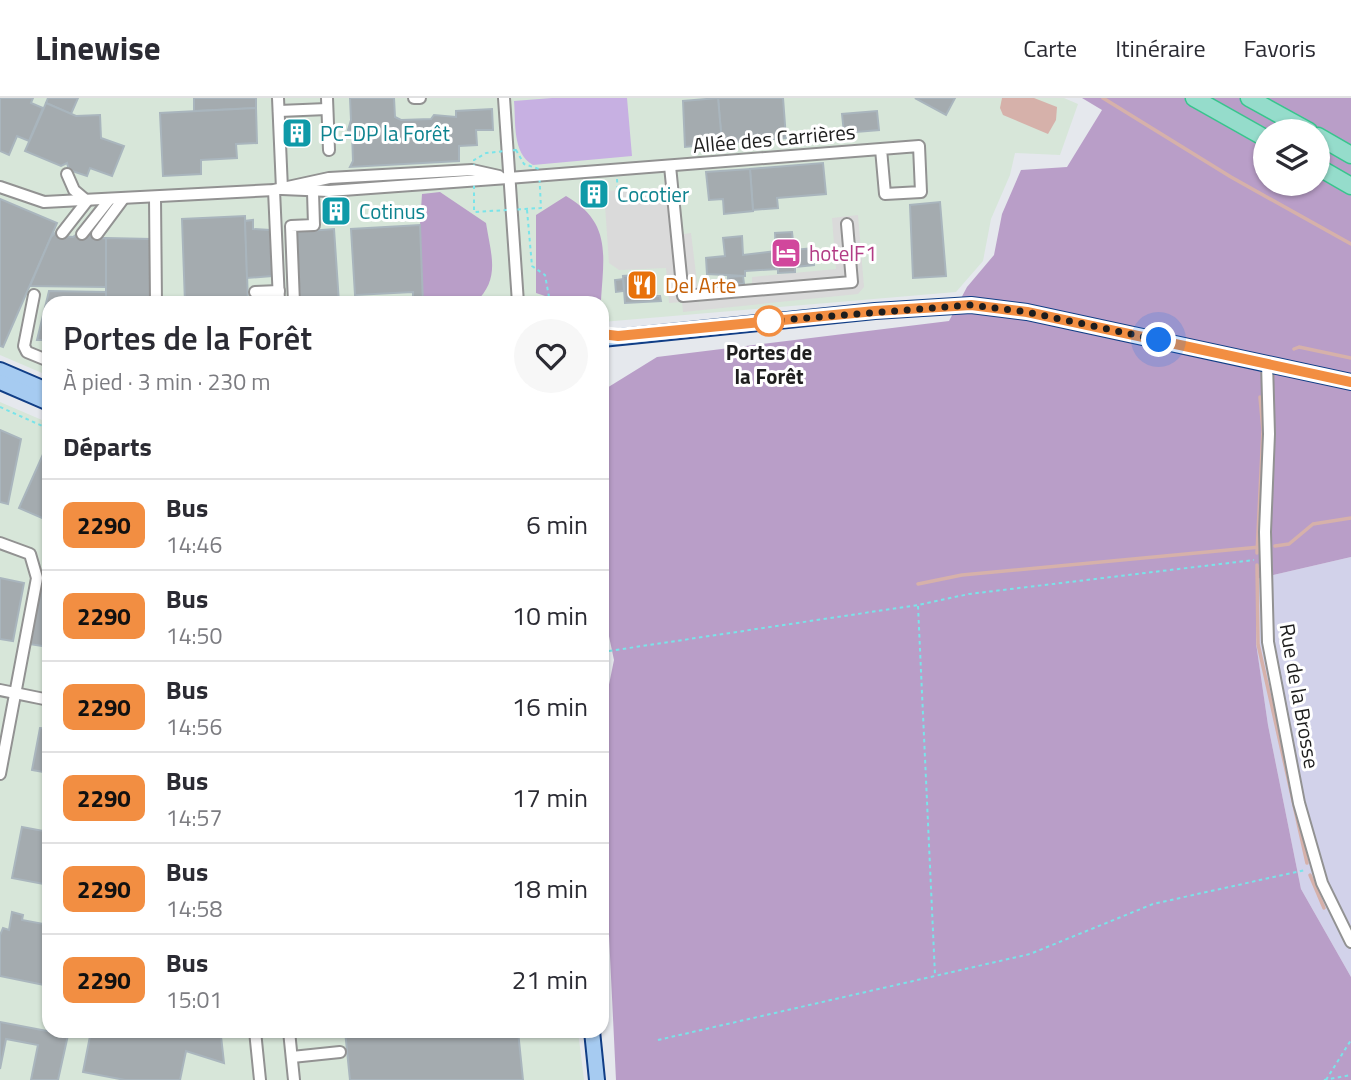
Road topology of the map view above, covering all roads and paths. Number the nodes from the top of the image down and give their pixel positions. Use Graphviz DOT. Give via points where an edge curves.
graph roads {
  1 [pos="278,98"];
  2 [pos="414,98"];
  3 [pos="420,98"];
  4 [pos="504,98"];
  5 [pos="1194,98"];
  6 [pos="1249,98"];
  7 [pos="327,103"];
  8 [pos="279,111"];
  9 [pos="1287,119"];
  10 [pos="1253,131"];
  11 [pos="1330,143"];
  12 [pos="881,149"];
  13 [pos="329,150"];
  14 [pos="1351,155"];
  15 [pos="670,166"];
  16 [pos="616,170"];
  17 [pos="67,174"];
  18 [pos="1330,174"];
  19 [pos="508,178"];
  20 [pos="1351,186"];
  21 [pos="0,187"];
  22 [pos="278,190"];
  23 [pos="313,192"];
  24 [pos="618,196"];
  25 [pos="155,198"];
  26 [pos="109,200"];
  27 [pos="122,200"];
  28 [pos="87,201"];
  29 [pos="527,209"];
  30 [pos="846,224"];
  31 [pos="62,233"];
  32 [pos="82,234"];
  33 [pos="97,234"];
  34 [pos="255,292"];
  35 [pos="34,295"];
  36 [pos="156,296"];
  37 [pos="293,296"];
  38 [pos="517,296"];
  39 [pos="549,296"];
  40 [pos="609,337"];
  41 [pos="42,358"];
  42 [pos="1267,363"];
  43 [pos="0,370"];
  44 [pos="0,382"];
  45 [pos="1351,382"];
  46 [pos="42,388"];
  47 [pos="42,400"];
  48 [pos="0,407"];
  49 [pos="42,426"];
  50 [pos="0,543"];
  51 [pos="1266,558"];
  52 [pos="918,605"];
  53 [pos="609,651"];
  54 [pos="0,690"];
  55 [pos="16,694"];
  56 [pos="42,699"];
  57 [pos="0,774"];
  58 [pos="1317,867"];
  59 [pos="1351,942"];
  60 [pos="936,976"];
  61 [pos="256,1038"];
  62 [pos="290,1038"];
  63 [pos="593,1038"];
  64 [pos="658,1040"];
  65 [pos="1351,1040"];
  66 [pos="340,1052"];
  67 [pos="292,1058"];
  68 [pos="1351,1075"];
  69 [pos="260,1080"];
  70 [pos="294,1080"];
  71 [pos="597,1080"];
  72 [pos="1325,1080"];
  1 -- 8 [label="street"];
  2 -- 3 [label="street"];
  4 -- 19 [label="street"];
  5 -- 10 [label="highway"];
  6 -- 9 [label="highway"];
  7 -- 8 [label="street"];
  7 -- 13 [label="street"];
  8 -- 22 [label="street"];
  11 -- 14 [label="highway"];
  12 -- 12 [label="street, Allée des Carrières" via="919,146 921,192 885,194"];
  12 -- 15 [label="street, Allée des Carrières"];
  15 -- 16 [label="street, Allée des Carrières"];
  15 -- 30 [label="street" via="683,296 852,282"];
  16 -- 19 [label="street, Allée des Carrières"];
  16 -- 24 [label="path"];
  17 -- 28 [label="street" via="74,190"];
  18 -- 20 [label="highway"];
  19 -- 22 [label="street" via="472,170 329,178"];
  19 -- 23 [label="street"];
  19 -- 38 [label="street"];
  21 -- 28 [label="street" via="44,202"];
  22 -- 23 [label="street"];
  22 -- 25 [label="street"];
  22 -- 34 [label="street" via="279,296"];
  23 -- 37 [label="street" via="314,225 291,226"];
  25 -- 27 [label="street"];
  25 -- 36 [label="street"];
  26 -- 27 [label="street"];
  26 -- 28 [label="street"];
  26 -- 32 [label="street"];
  27 -- 33 [label="street"];
  28 -- 31 [label="street"];
  29 -- 39 [label="path" via="532,266 545,275"];
  35 -- 41 [label="street" via="24,346"];
  40 -- 42 [label="main road" via="971,305 1027,312"];
  42 -- 45 [label="main road"];
  42 -- 51 [label="street, Rue de la Brosse"];
  43 -- 46 [label="main road"];
  44 -- 47 [label="main road"];
  48 -- 49 [label="path"];
  50 -- 55 [label="street" via="30,554 37,578"];
  51 -- 52 [label="path" via="969,594"];
  51 -- 58 [label="street, Rue de la Brosse" via="1268,642 1299,803"];
  52 -- 53 [label="path"];
  52 -- 60 [label="path"];
  54 -- 55 [label="street"];
  55 -- 56 [label="street"];
  55 -- 57 [label="street"];
  58 -- 59 [label="street, Rue de la Brosse"];
  58 -- 60 [label="path" via="1153,904 1030,954"];
  60 -- 64 [label="path"];
  61 -- 69 [label="street"];
  62 -- 67 [label="street"];
  63 -- 71 [label="main road"];
  65 -- 72 [label="path"];
  66 -- 67 [label="street"];
  67 -- 70 [label="street"];
  68 -- 72 [label="path"];
}
